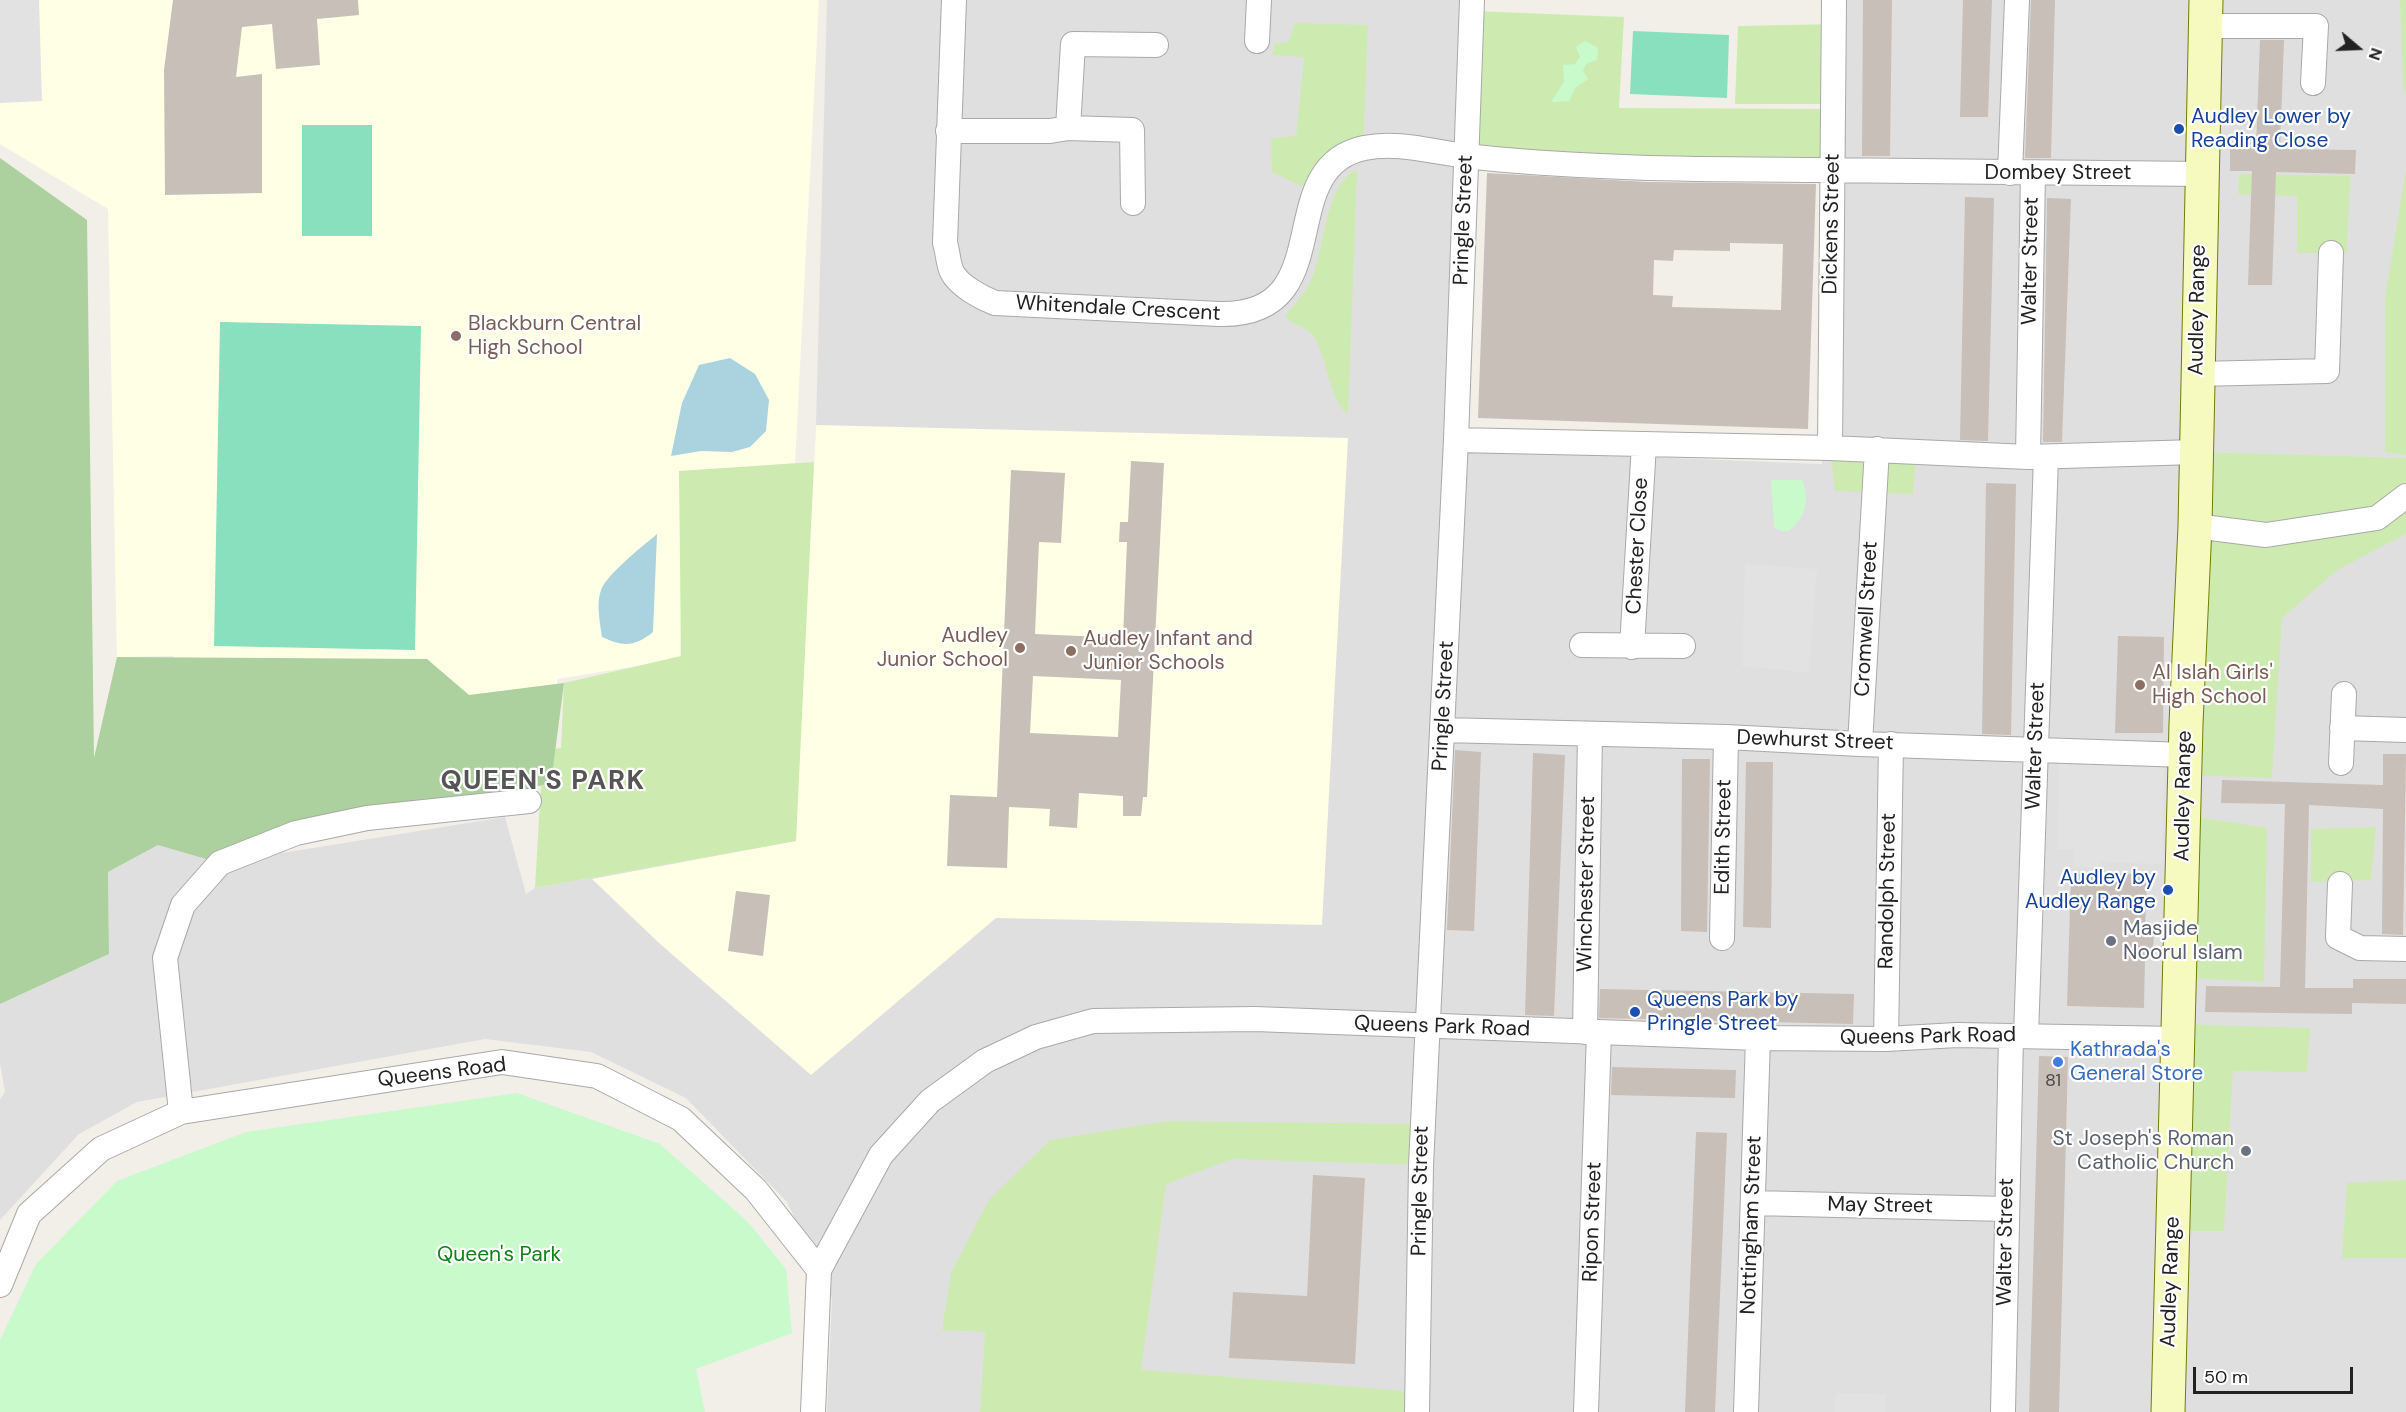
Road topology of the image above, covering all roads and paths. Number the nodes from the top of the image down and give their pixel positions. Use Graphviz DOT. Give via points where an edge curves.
graph roads {
  1 [pos="954,0"];
  2 [pos="1259,0"];
  3 [pos="1472,0"];
  4 [pos="1834,0"];
  5 [pos="2018,0"];
  6 [pos="2206,13"];
  7 [pos="1257,41"];
  8 [pos="1156,45"];
  9 [pos="2313,83"];
  10 [pos="1068,128"];
  11 [pos="948,131"];
  12 [pos="1467,156"];
  13 [pos="1833,170"];
  14 [pos="2021,173"];
  15 [pos="2201,174"];
  16 [pos="1133,203"];
  17 [pos="2331,253"];
  18 [pos="2197,374"];
  19 [pos="1456,440"];
  20 [pos="1644,444"];
  21 [pos="1819,447"];
  22 [pos="1887,449"];
  23 [pos="2196,452"];
  24 [pos="2037,457"];
  25 [pos="2406,496"];
  26 [pos="2195,526"];
  27 [pos="1582,645"];
  28 [pos="1683,646"];
  29 [pos="1632,647"];
  30 [pos="2344,694"];
  31 [pos="2342,728"];
  32 [pos="1443,730"];
  33 [pos="2406,730"];
  34 [pos="1590,735"];
  35 [pos="1726,737"];
  36 [pos="1860,744"];
  37 [pos="1891,744"];
  38 [pos="2035,749"];
  39 [pos="2186,755"];
  40 [pos="2341,763"];
  41 [pos="529,801"];
  42 [pos="2340,884"];
  43 [pos="1722,938"];
  44 [pos="2406,949"];
  45 [pos="1427,1026"];
  46 [pos="1592,1033"];
  47 [pos="2019,1036"];
  48 [pos="1758,1038"];
  49 [pos="1886,1039"];
  50 [pos="2178,1039"];
  51 [pos="181,1112"];
  52 [pos="1753,1203"];
  53 [pos="2006,1209"];
  54 [pos="819,1269"];
  55 [pos="0,1285"];
  56 [pos="813,1412"];
  57 [pos="1417,1412"];
  58 [pos="1586,1412"];
  59 [pos="1746,1412"];
  60 [pos="2003,1412"];
  61 [pos="2168,1412"];
  1 -- 11 [label="street, Whitendale Crescent"];
  2 -- 7 [label="street"];
  3 -- 12 [label="street, Pringle Street"];
  4 -- 13 [label="street, Dickens Street"];
  5 -- 14 [label="street, Walter Street"];
  6 -- 9 [label="street" via="2316,26"];
  6 -- 15 [label="street, Audley Range"];
  8 -- 10 [label="street" via="1073,44"];
  10 -- 11 [label="street"];
  10 -- 16 [label="street" via="1132,130"];
  11 -- 12 [label="street, Whitendale Crescent" via="945,243 952,273 995,303 1043,307 1239,314 1259,310 1292,280 1312,202 1325,170 1339,158 1363,148 1394,145"];
  12 -- 13 [label="street, Dombey Street" via="1624,167"];
  12 -- 19 [label="street, Pringle Street"];
  13 -- 14 [label="street, Dombey Street"];
  13 -- 21 [label="street, Dickens Street" via="1830,422"];
  14 -- 15 [label="street, Dombey Street"];
  14 -- 24 [label="street, Walter Street"];
  15 -- 18 [label="street, Audley Range"];
  17 -- 18 [label="street" via="2327,371"];
  18 -- 23 [label="street, Audley Range"];
  19 -- 20 [label="street"];
  19 -- 32 [label="street, Pringle Street"];
  20 -- 21 [label="street"];
  20 -- 29 [label="street, Chester Close"];
  21 -- 22 [label="street"];
  22 -- 24 [label="street"];
  22 -- 36 [label="street, Cromwell Street" via="1874,494"];
  23 -- 24 [label="street"];
  23 -- 26 [label="street, Audley Range"];
  24 -- 38 [label="street, Walter Street"];
  25 -- 26 [label="street" via="2377,518 2266,535"];
  26 -- 39 [label="street, Audley Range"];
  27 -- 29 [label="street"];
  28 -- 29 [label="street"];
  30 -- 31 [label="street"];
  31 -- 33 [label="street"];
  31 -- 40 [label="street"];
  32 -- 34 [label="street, Dewhurst Street"];
  32 -- 45 [label="street, Pringle Street"];
  34 -- 35 [label="street, Dewhurst Street"];
  34 -- 46 [label="street, Winchester Street"];
  35 -- 36 [label="street, Dewhurst Street"];
  35 -- 43 [label="street, Edith Street"];
  36 -- 37 [label="street, Dewhurst Street"];
  37 -- 38 [label="street, Dewhurst Street"];
  37 -- 49 [label="street, Randolph Street"];
  38 -- 39 [label="street, Dewhurst Street"];
  38 -- 47 [label="street, Walter Street" via="2032,876"];
  39 -- 50 [label="street, Audley Range"];
  41 -- 51 [label="street" via="367,818 296,833 220,863 183,905 165,958"];
  42 -- 44 [label="street" via="2338,937 2360,948"];
  45 -- 46 [label="street, Queens Park Road"];
  45 -- 54 [label="street, Queens Park Road" via="1233,1019 1093,1021 1036,1037 986,1061 930,1101 881,1155"];
  45 -- 57 [label="street, Pringle Street"];
  46 -- 48 [label="street, Queens Park Road"];
  46 -- 58 [label="street, Ripon Street"];
  47 -- 49 [label="street, Queens Park Road"];
  47 -- 50 [label="street, Queens Park Road"];
  47 -- 53 [label="street, Walter Street"];
  48 -- 49 [label="street, Queens Park Road"];
  48 -- 52 [label="street, Nottingham Street"];
  50 -- 61 [label="street, Audley Range"];
  51 -- 54 [label="street, Queens Road" via="501,1062 597,1076 681,1119 756,1190"];
  51 -- 55 [label="street, Queens Road" via="101,1149 29,1214"];
  52 -- 53 [label="street, May Street"];
  52 -- 59 [label="street, Nottingham Street"];
  53 -- 60 [label="street, Walter Street"];
  54 -- 56 [label="street"];
}
